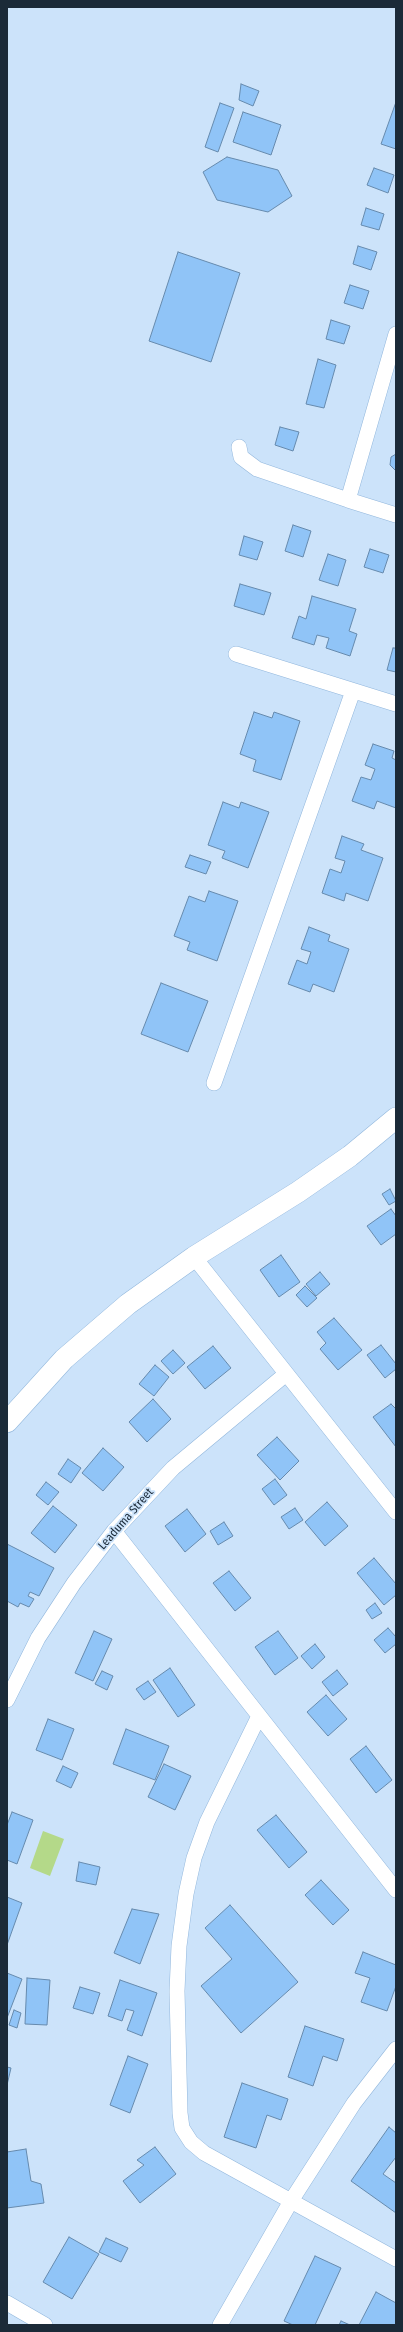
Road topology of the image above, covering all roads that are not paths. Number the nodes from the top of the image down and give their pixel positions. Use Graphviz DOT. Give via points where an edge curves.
graph roads {
  1 [pos="396,334"];
  2 [pos="239,447"];
  3 [pos="348,500"];
  4 [pos="396,515"];
  5 [pos="236,654"];
  6 [pos="353,691"];
  7 [pos="396,704"];
  8 [pos="214,1084"];
  9 [pos="396,1118"];
  10 [pos="194,1257"];
  11 [pos="286,1374"];
  12 [pos="7,1422"];
  13 [pos="396,1512"];
  14 [pos="114,1530"];
  15 [pos="7,1700"];
  16 [pos="259,1716"];
  17 [pos="396,1890"];
  18 [pos="396,2049"];
  19 [pos="291,2201"];
  20 [pos="396,2259"];
  21 [pos="7,2303"];
  22 [pos="45,2325"];
  23 [pos="220,2325"];
  1 -- 3 [label="street"];
  2 -- 3 [label="street" via="241,456 258,469"];
  3 -- 4 [label="street"];
  5 -- 6 [label="street"];
  6 -- 7 [label="street"];
  6 -- 8 [label="street"];
  9 -- 10 [label="main road" via="350,1156 298,1192"];
  10 -- 11 [label="street"];
  10 -- 12 [label="main road" via="128,1304 64,1360"];
  11 -- 13 [label="street"];
  11 -- 14 [label="street, Leaduma Street" via="173,1468"];
  14 -- 15 [label="street, Leaduma Street" via="74,1583 38,1638"];
  14 -- 16 [label="street"];
  16 -- 17 [label="street"];
  16 -- 19 [label="street" via="206,1822 186,1894 179,1946 177,1991 180,2113 182,2128 191,2142 204,2153"];
  18 -- 19 [label="street" via="354,2103"];
  19 -- 20 [label="street"];
  19 -- 23 [label="street"];
  21 -- 22 [label="street"];
}
